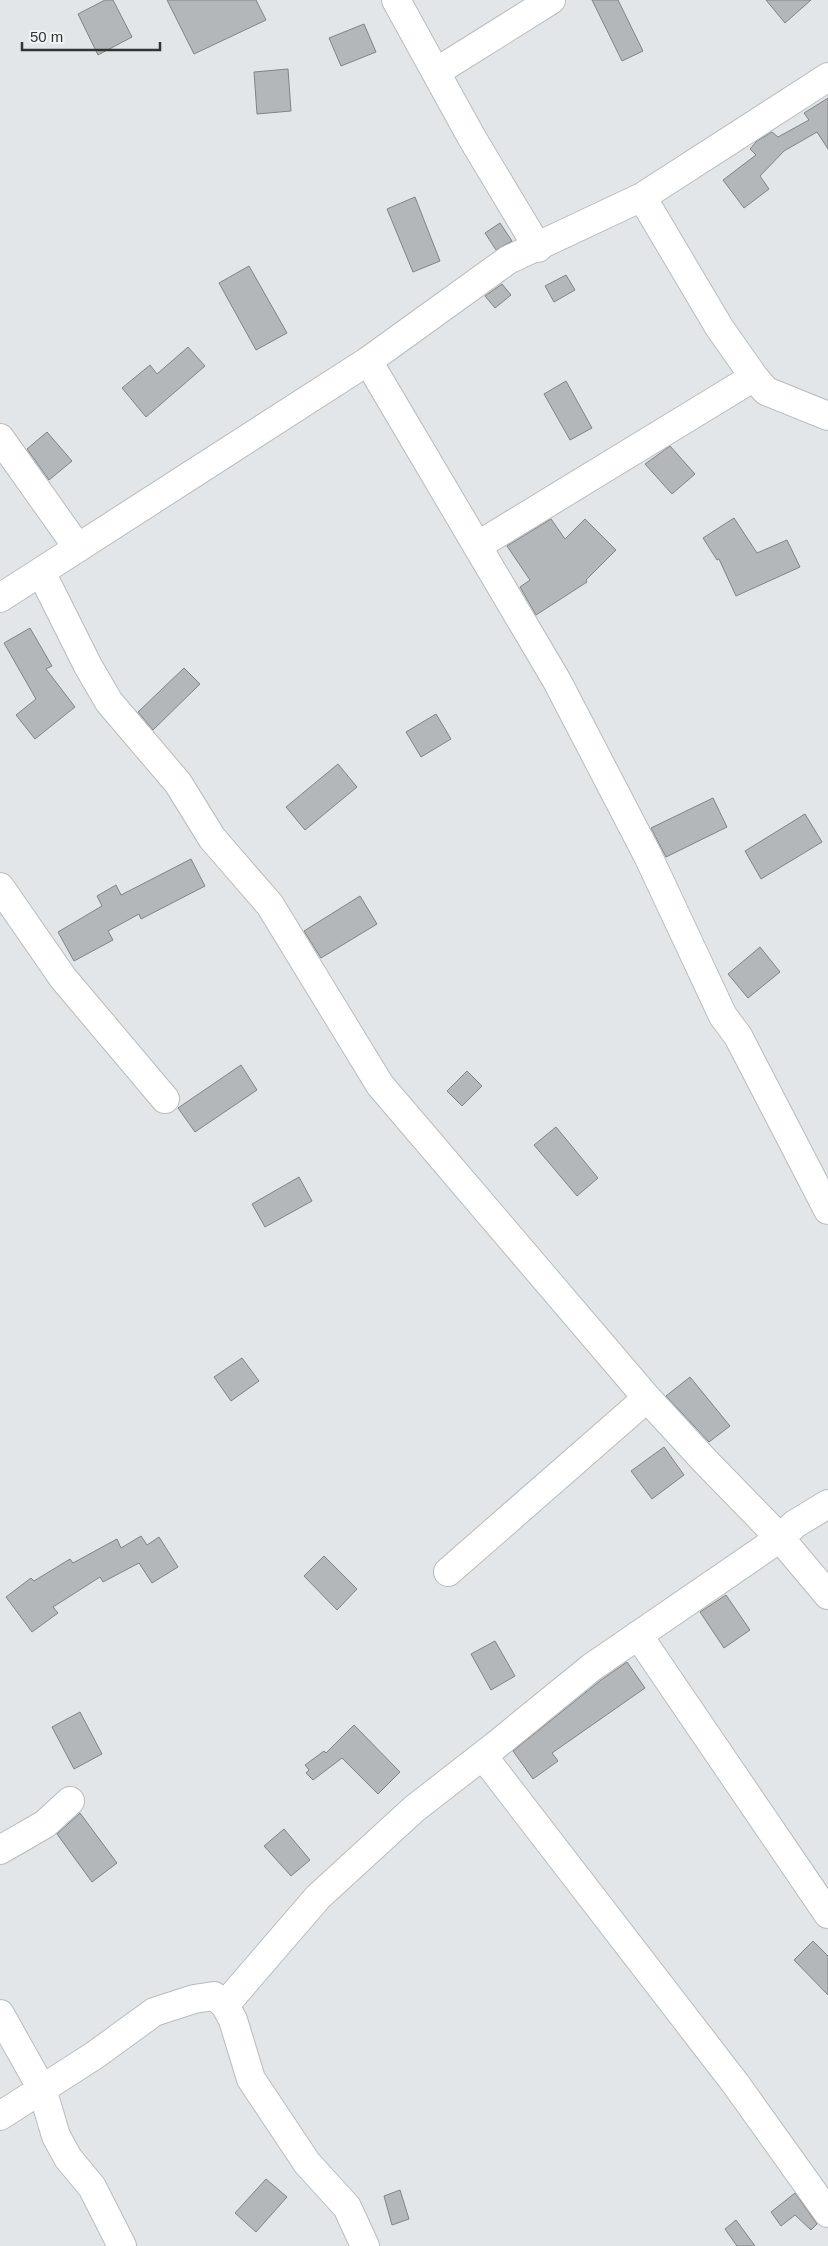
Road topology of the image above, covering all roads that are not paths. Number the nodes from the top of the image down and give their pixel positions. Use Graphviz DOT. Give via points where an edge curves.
graph roads {
  1 [pos="396,0"];
  2 [pos="551,0"];
  3 [pos="436,72"];
  4 [pos="828,77"];
  5 [pos="642,197"];
  6 [pos="538,248"];
  7 [pos="368,361"];
  8 [pos="754,377"];
  9 [pos="828,416"];
  10 [pos="0,438"];
  11 [pos="477,546"];
  12 [pos="78,548"];
  13 [pos="41,572"];
  14 [pos="0,598"];
  15 [pos="0,887"];
  16 [pos="165,1099"];
  17 [pos="828,1210"];
  18 [pos="647,1398"];
  19 [pos="828,1504"];
  20 [pos="780,1538"];
  21 [pos="448,1572"];
  22 [pos="828,1595"];
  23 [pos="638,1635"];
  24 [pos="483,1756"];
  25 [pos="70,1801"];
  26 [pos="0,1850"];
  27 [pos="828,1914"];
  28 [pos="225,2006"];
  29 [pos="0,2014"];
  30 [pos="42,2089"];
  31 [pos="754,2092"];
  32 [pos="0,2116"];
  33 [pos="828,2203"];
  34 [pos="828,2213"];
  35 [pos="122,2246"];
  36 [pos="365,2246"];
  1 -- 3 [label="street"];
  2 -- 3 [label="street"];
  3 -- 6 [label="street"];
  4 -- 5 [label="street"];
  5 -- 6 [label="street"];
  5 -- 8 [label="street" via="719,327"];
  6 -- 7 [label="street" via="508,260"];
  7 -- 11 [label="street"];
  7 -- 12 [label="street"];
  8 -- 9 [label="street" via="766,391"];
  8 -- 11 [label="street"];
  10 -- 12 [label="street"];
  11 -- 17 [label="street" via="557,681 648,856 723,1016 738,1036"];
  12 -- 13 [label="street"];
  13 -- 14 [label="street"];
  13 -- 18 [label="street" via="109,702 178,783 212,838 270,905 380,1085"];
  15 -- 16 [label="street" via="63,978"];
  18 -- 20 [label="street"];
  18 -- 21 [label="street"];
  19 -- 20 [label="street" via="795,1524"];
  20 -- 22 [label="street"];
  20 -- 23 [label="street"];
  23 -- 24 [label="street" via="592,1667"];
  23 -- 27 [label="street"];
  24 -- 28 [label="street" via="414,1809 318,1897"];
  24 -- 34 [label="street" via="735,2083"];
  25 -- 26 [label="street" via="45,1824"];
  28 -- 30 [label="street" via="214,1996 154,2012 95,2056"];
  28 -- 36 [label="street" via="233,2020 251,2079 306,2163 347,2207"];
  29 -- 30 [label="street"];
  30 -- 32 [label="street"];
  30 -- 35 [label="street" via="56,2136 68,2158 92,2188"];
  31 -- 33 [label="street"];
}
